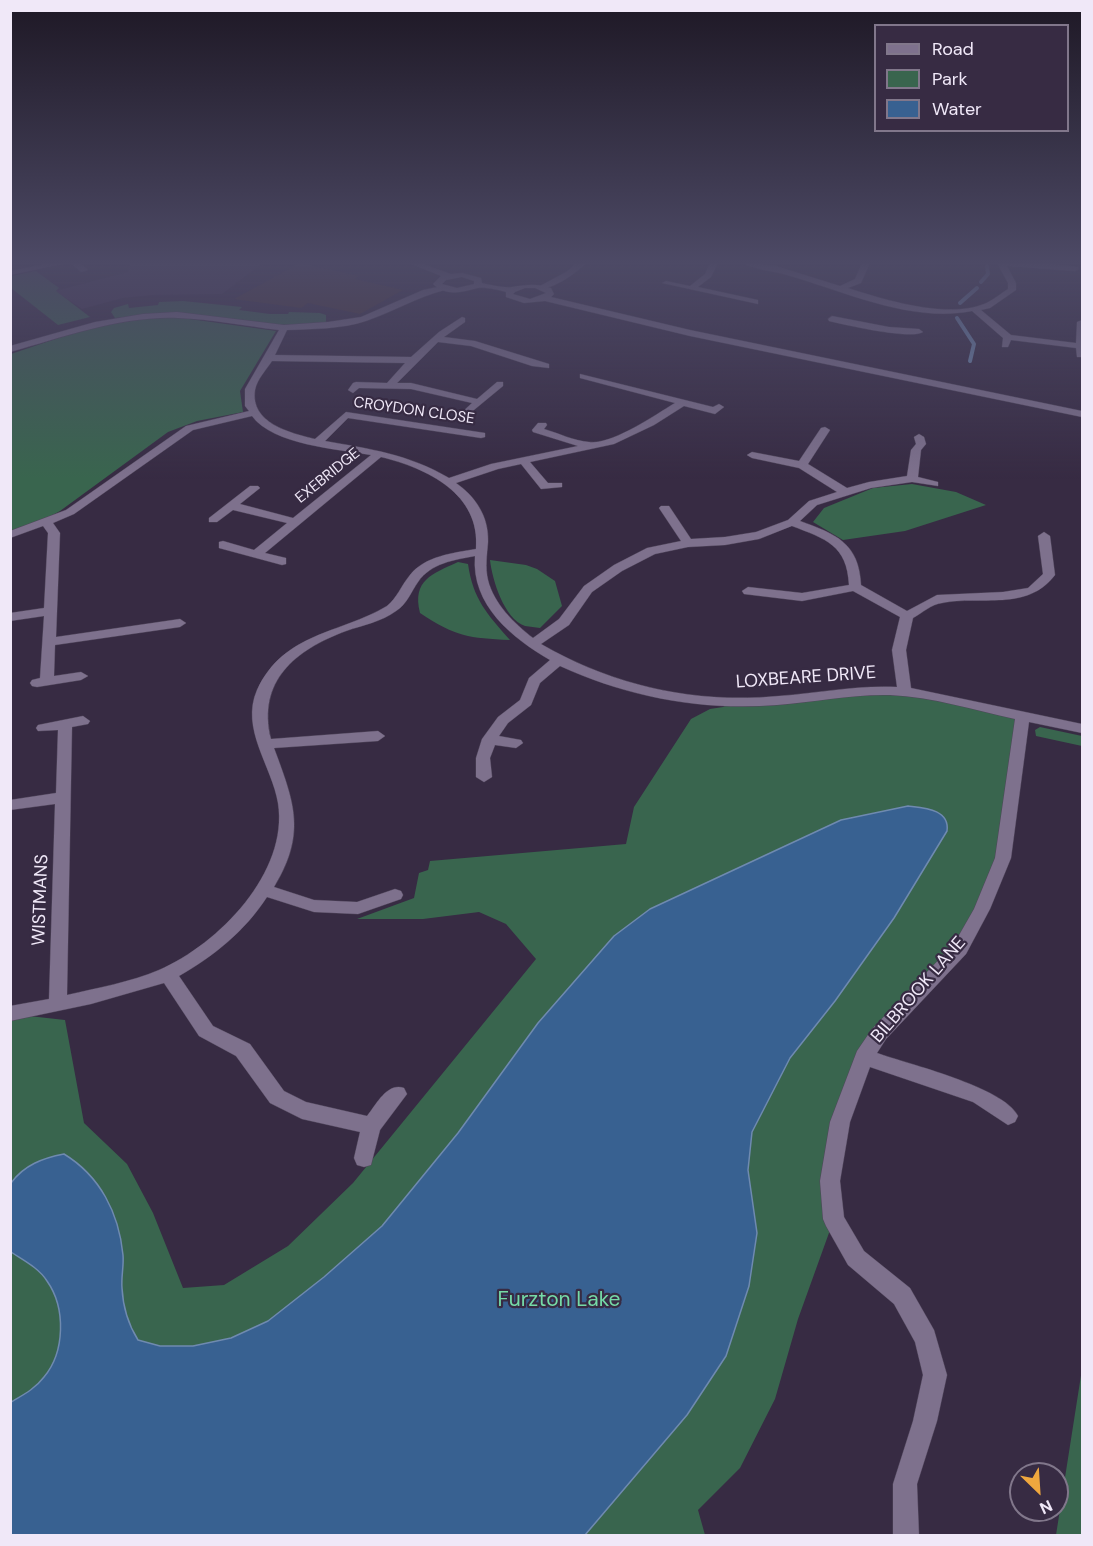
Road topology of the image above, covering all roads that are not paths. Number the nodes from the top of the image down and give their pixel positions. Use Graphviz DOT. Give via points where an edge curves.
graph roads {
  1 [pos="57,335"];
  2 [pos="280,335"];
  3 [pos="440,335"];
  4 [pos="700,335"];
  5 [pos="1001,335"];
  6 [pos="1081,335"];
  7 [pos="437,339"];
  8 [pos="10,349"];
  9 [pos="269,358"];
  10 [pos="412,360"];
  11 [pos="546,366"];
  12 [pos="583,376"];
  13 [pos="391,384"];
  14 [pos="500,384"];
  15 [pos="353,390"];
  16 [pos="479,402"];
  17 [pos="682,402"];
  18 [pos="718,407"];
  19 [pos="254,413"];
  20 [pos="1083,414"];
  21 [pos="463,416"];
  22 [pos="542,425"];
  23 [pos="825,430"];
  24 [pos="481,435"];
  25 [pos="919,437"];
  26 [pos="317,443"];
  27 [pos="594,447"];
  28 [pos="380,453"];
  29 [pos="752,455"];
  30 [pos="523,460"];
  31 [pos="802,465"];
  32 [pos="912,479"];
  33 [pos="449,482"];
  34 [pos="933,484"];
  35 [pos="558,485"];
  36 [pos="254,488"];
  37 [pos="845,492"];
  38 [pos="233,506"];
  39 [pos="665,508"];
  40 [pos="213,520"];
  41 [pos="295,522"];
  42 [pos="792,522"];
  43 [pos="47,523"];
  44 [pos="10,535"];
  45 [pos="1044,536"];
  46 [pos="688,543"];
  47 [pos="223,545"];
  48 [pos="480,552"];
  49 [pos="256,554"];
  50 [pos="282,561"];
  51 [pos="855,587"];
  52 [pos="748,591"];
  53 [pos="50,611"];
  54 [pos="907,616"];
  55 [pos="10,617"];
  56 [pos="183,622"];
  57 [pos="49,642"];
  58 [pos="533,644"];
  59 [pos="558,660"];
  60 [pos="81,676"];
  61 [pos="905,692"];
  62 [pos="1023,716"];
  63 [pos="83,721"];
  64 [pos="65,724"];
  65 [pos="43,728"];
  66 [pos="1083,728"];
  67 [pos="378,736"];
  68 [pos="489,739"];
  69 [pos="516,742"];
  70 [pos="264,744"];
  71 [pos="484,777"];
  72 [pos="64,797"];
  73 [pos="10,805"];
  74 [pos="264,890"];
  75 [pos="395,896"];
  76 [pos="168,974"];
  77 [pos="58,1004"];
  78 [pos="10,1014"];
  79 [pos="864,1057"];
  80 [pos="397,1094"];
  81 [pos="1008,1116"];
  82 [pos="372,1126"];
  83 [pos="364,1158"];
  84 [pos="906,1536"];
  1 -- 8 [label="street"];
  2 -- 9 [label="street"];
  3 -- 7 [label="street"];
  4 -- 20 [label="street"];
  5 -- 6 [label="street" via="1006,341 1080,351"];
  7 -- 10 [label="street"];
  7 -- 11 [label="street" via="472,343"];
  9 -- 10 [label="street"];
  9 -- 19 [label="street" via="250,390"];
  10 -- 13 [label="street"];
  12 -- 17 [label="street" via="605,386"];
  13 -- 15 [label="street" via="356,385"];
  13 -- 16 [label="street"];
  14 -- 16 [label="street"];
  16 -- 21 [label="street"];
  17 -- 18 [label="street" via="715,411"];
  17 -- 27 [label="street" via="650,423"];
  19 -- 26 [label="street, LOXBEARE DRIVE" via="267,425 292,437"];
  19 -- 43 [label="street" via="190,428 70,512"];
  22 -- 27 [label="street" via="537,430"];
  23 -- 31 [label="street"];
  24 -- 26 [label="street, CROYDON CLOSE" via="346,415"];
  25 -- 32 [label="street" via="921,444 916,450"];
  26 -- 28 [label="street, LOXBEARE DRIVE"];
  27 -- 30 [label="street"];
  28 -- 33 [label="street, LOXBEARE DRIVE" via="417,465"];
  28 -- 41 [label="street, EXEBRIDGE"];
  29 -- 31 [label="street"];
  30 -- 33 [label="street"];
  30 -- 35 [label="street" via="545,487"];
  31 -- 37 [label="street"];
  32 -- 34 [label="street"];
  32 -- 37 [label="street" via="869,484"];
  33 -- 48 [label="street, LOXBEARE DRIVE" via="477,514 482,530"];
  36 -- 38 [label="street"];
  37 -- 42 [label="street" via="813,503"];
  38 -- 40 [label="street"];
  38 -- 41 [label="street, EXEBRIDGE"];
  39 -- 46 [label="street"];
  41 -- 49 [label="street, EXEBRIDGE"];
  42 -- 46 [label="street" via="759,536"];
  42 -- 51 [label="street" via="843,545 852,557"];
  43 -- 44 [label="street"];
  43 -- 53 [label="street" via="54,533"];
  45 -- 54 [label="street" via="1049,575 1037,588 1004,596 937,599"];
  46 -- 58 [label="street" via="651,551 618,568 588,589 564,622"];
  47 -- 49 [label="street"];
  48 -- 58 [label="street, LOXBEARE DRIVE" via="482,583 497,609"];
  48 -- 70 [label="street" via="428,566 415,577 397,606 334,631 292,657 272,675 264,691 259,711"];
  49 -- 50 [label="street"];
  51 -- 52 [label="street" via="801,599"];
  51 -- 54 [label="street"];
  53 -- 55 [label="street"];
  53 -- 57 [label="street"];
  54 -- 61 [label="street" via="899,650"];
  56 -- 57 [label="street"];
  57 -- 60 [label="street" via="42,682"];
  58 -- 59 [label="street, LOXBEARE DRIVE"];
  59 -- 61 [label="street, LOXBEARE DRIVE" via="604,681 693,699 775,701 872,691"];
  59 -- 68 [label="street" via="534,681 526,702 503,720"];
  61 -- 62 [label="street, LOXBEARE DRIVE"];
  62 -- 66 [label="street, LOXBEARE DRIVE"];
  62 -- 79 [label="street, BILBROOK LANE" via="1004,858 982,909 960,949 879,1034"];
  63 -- 64 [label="street"];
  64 -- 65 [label="street"];
  64 -- 72 [label="street, WISTMANS"];
  67 -- 70 [label="street"];
  68 -- 69 [label="street"];
  68 -- 71 [label="street" via="483,758"];
  70 -- 74 [label="street" via="286,804 286,831 279,860"];
  72 -- 73 [label="street"];
  72 -- 77 [label="street, WISTMANS"];
  74 -- 75 [label="street" via="314,906 358,908"];
  74 -- 76 [label="street" via="232,929"];
  76 -- 77 [label="street"];
  76 -- 82 [label="street" via="206,1030 243,1050 277,1097 302,1110"];
  77 -- 78 [label="street"];
  79 -- 81 [label="street, BILBROOK LANE" via="980,1096"];
  79 -- 84 [label="street, BILBROOK LANE" via="840,1122 830,1181 834,1219 856,1258 902,1296 926,1338 935,1375 926,1421 905,1484"];
  80 -- 82 [label="street"];
  82 -- 83 [label="street"];
}
